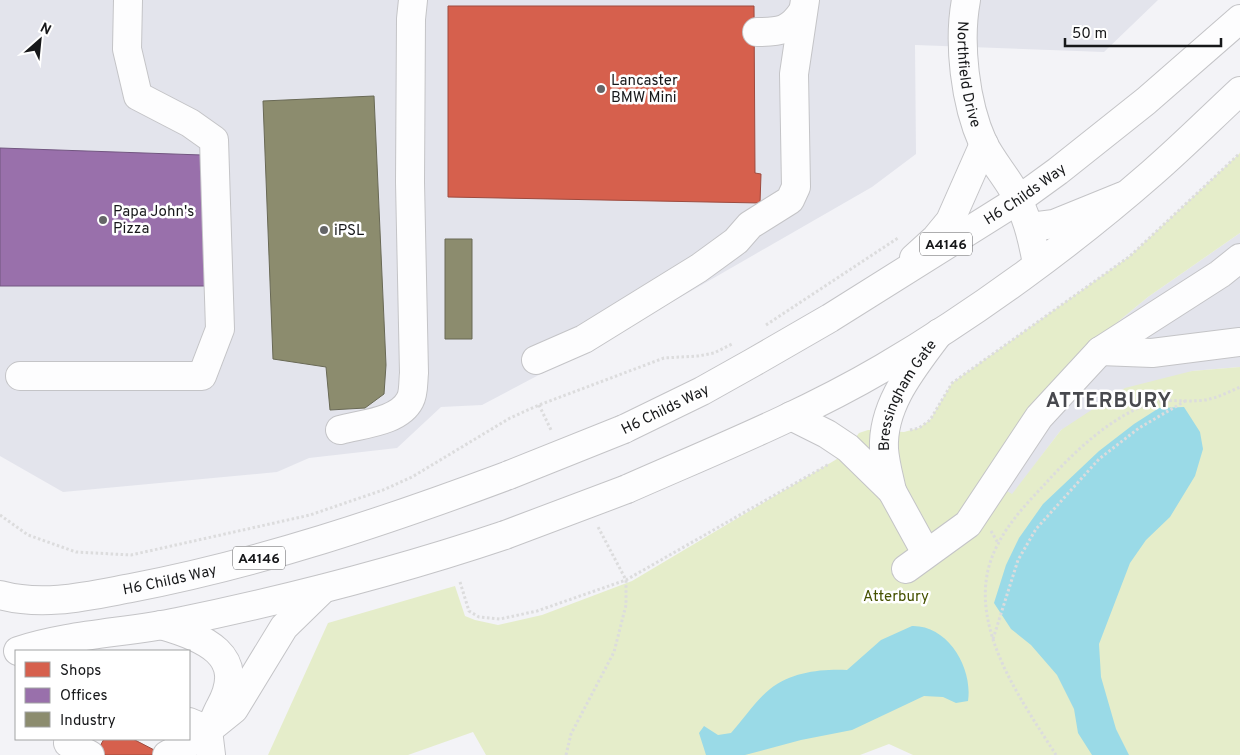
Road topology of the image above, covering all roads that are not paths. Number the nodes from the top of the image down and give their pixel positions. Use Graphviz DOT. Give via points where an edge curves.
graph roads {
  1 [pos="128,0"];
  2 [pos="413,0"];
  3 [pos="961,1"];
  4 [pos="804,6"];
  5 [pos="1240,19"];
  6 [pos="757,32"];
  7 [pos="1240,91"];
  8 [pos="984,144"];
  9 [pos="1124,196"];
  10 [pos="1018,200"];
  11 [pos="1030,227"];
  12 [pos="1240,258"];
  13 [pos="1037,264"];
  14 [pos="878,286"];
  15 [pos="940,332"];
  16 [pos="1240,342"];
  17 [pos="1100,351"];
  18 [pos="536,360"];
  19 [pos="20,376"];
  20 [pos="791,416"];
  21 [pos="340,430"];
  22 [pos="892,491"];
  23 [pos="323,589"];
  24 [pos="0,595"];
  25 [pos="161,625"];
  26 [pos="21,650"];
  27 [pos="15,652"];
  28 [pos="0,659"];
  29 [pos="202,736"];
  30 [pos="167,755"];
  1 -- 19 [label="main road" via="127,49 138,96 190,123 214,140 220,328 202,376"];
  2 -- 21 [label="main road" via="410,172 412,389 410,400 395,415"];
  3 -- 8 [label="main road, Northfield Drive" via="964,70 977,128"];
  4 -- 6 [label="main road" via="795,24 782,30"];
  4 -- 18 [label="main road" via="794,74 796,187 790,200 750,225 736,241 699,268 584,339"];
  5 -- 10 [label="main road, H6 Childs Way / A4146" via="1146,101"];
  7 -- 9 [label="main road"];
  8 -- 10 [label="main road, Northfield Drive"];
  8 -- 14 [label="main road, Northfield Drive" via="950,221 909,263"];
  9 -- 11 [label="main road" via="1054,224"];
  9 -- 13 [label="main road"];
  10 -- 11 [label="main road, Northfield Drive"];
  10 -- 14 [label="main road, H6 Childs Way / A4146"];
  11 -- 13 [label="main road, Northfield Drive"];
  12 -- 17 [label="main road"];
  13 -- 15 [label="main road"];
  14 -- 24 [label="main road, H6 Childs Way / A4146, bridge" via="752,363 624,429 395,518 223,568 71,599 34,602"];
  15 -- 20 [label="main road" via="883,368"];
  15 -- 22 [label="main road, Bressingham Gate" via="904,382 891,409 884,450"];
  16 -- 17 [label="main road" via="1152,353"];
  17 -- 22 [label="main road, Bressingham Gate" via="1039,417 968,524 916,561"];
  20 -- 22 [label="main road, Bressingham Gate" via="848,448"];
  20 -- 23 [label="main road, bridge" via="627,489 505,535"];
  23 -- 25 [label="main road"];
  23 -- 29 [label="main road" via="284,627 234,709"];
  25 -- 26 [label="main road" via="60,640"];
  25 -- 29 [label="main road" via="204,641 226,663 230,685"];
  27 -- 28 [label="main road"];
  29 -- 30 [label="main road"];
}
